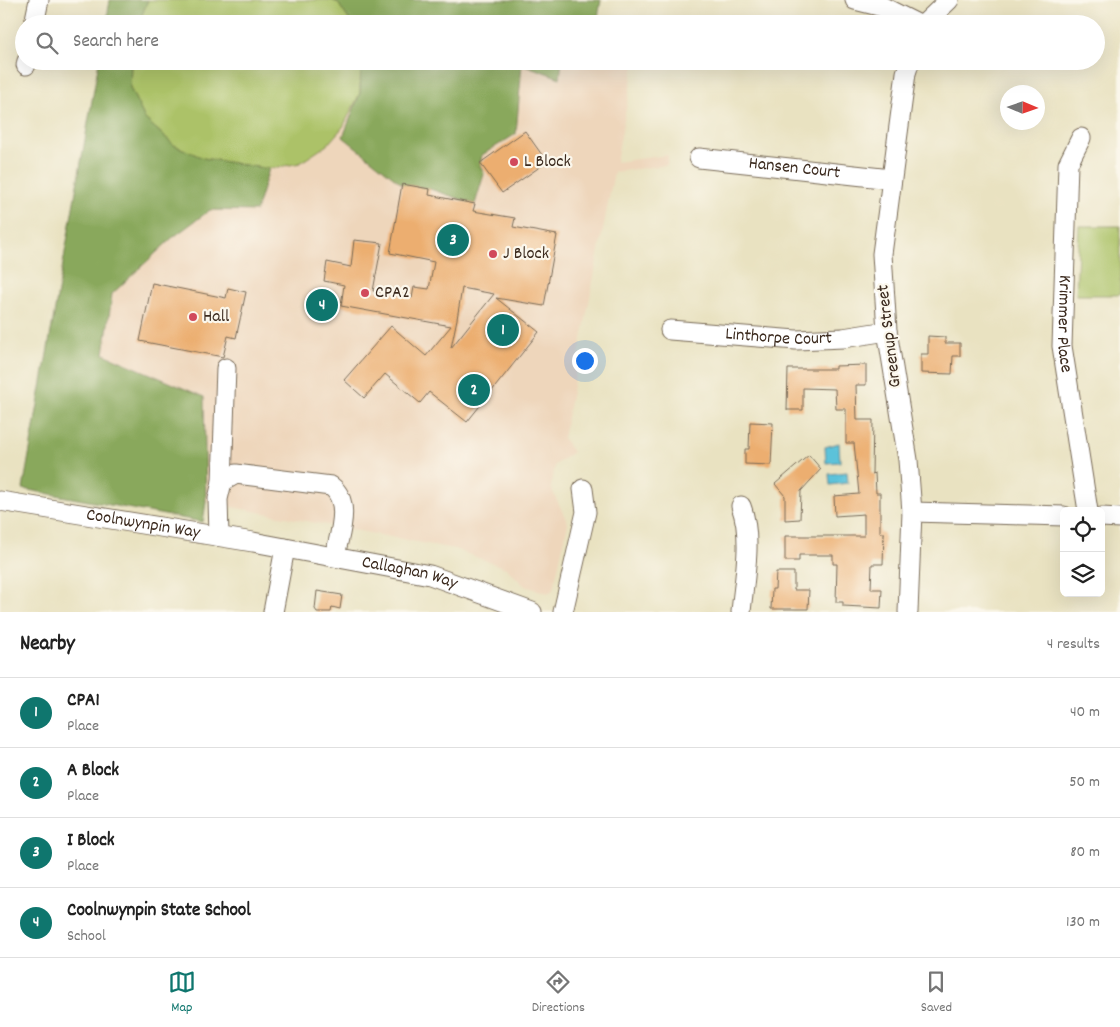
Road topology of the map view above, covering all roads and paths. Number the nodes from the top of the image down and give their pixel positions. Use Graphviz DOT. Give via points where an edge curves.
graph roads {
  1 [pos="39,0"];
  2 [pos="855,0"];
  3 [pos="949,0"];
  4 [pos="36,15"];
  5 [pos="899,15"];
  6 [pos="933,15"];
  7 [pos="907,70"];
  8 [pos="1081,138"];
  9 [pos="699,158"];
  10 [pos="891,178"];
  11 [pos="670,330"];
  12 [pos="887,331"];
  13 [pos="226,368"];
  14 [pos="222,482"];
  15 [pos="583,489"];
  16 [pos="0,501"];
  17 [pos="741,506"];
  18 [pos="1087,507"];
  19 [pos="912,512"];
  20 [pos="1060,516"];
  21 [pos="1105,517"];
  22 [pos="1120,518"];
  23 [pos="219,536"];
  24 [pos="285,548"];
  25 [pos="335,556"];
  26 [pos="273,612"];
  27 [pos="532,612"];
  28 [pos="563,612"];
  29 [pos="741,612"];
  30 [pos="908,612"];
  1 -- 4 [label="street"];
  2 -- 5 [label="street"];
  3 -- 6 [label="street"];
  7 -- 10 [label="street, Greenup Street"];
  8 -- 18 [label="street, Krimmer Place" via="1068,164 1062,346"];
  9 -- 10 [label="street, Hansen Court"];
  10 -- 12 [label="street, Greenup Street" via="882,254"];
  11 -- 12 [label="street, Linthorpe Court" via="796,340 843,338"];
  12 -- 19 [label="street, Greenup Street" via="908,460"];
  13 -- 14 [label="street"];
  14 -- 23 [label="street" via="218,499"];
  14 -- 25 [label="street" via="236,474 331,486 338,491 344,509"];
  15 -- 28 [label="street" via="586,512"];
  16 -- 23 [label="street, Coolnwynpin Way"];
  17 -- 29 [label="street" via="747,535"];
  19 -- 20 [label="street"];
  19 -- 30 [label="street, Greenup Street"];
  21 -- 22 [label="street"];
  23 -- 24 [label="street, Coolnwynpin Way"];
  24 -- 25 [label="street, Callaghan Way"];
  24 -- 26 [label="street"];
  25 -- 27 [label="street, Callaghan Way" via="430,575"];
}
